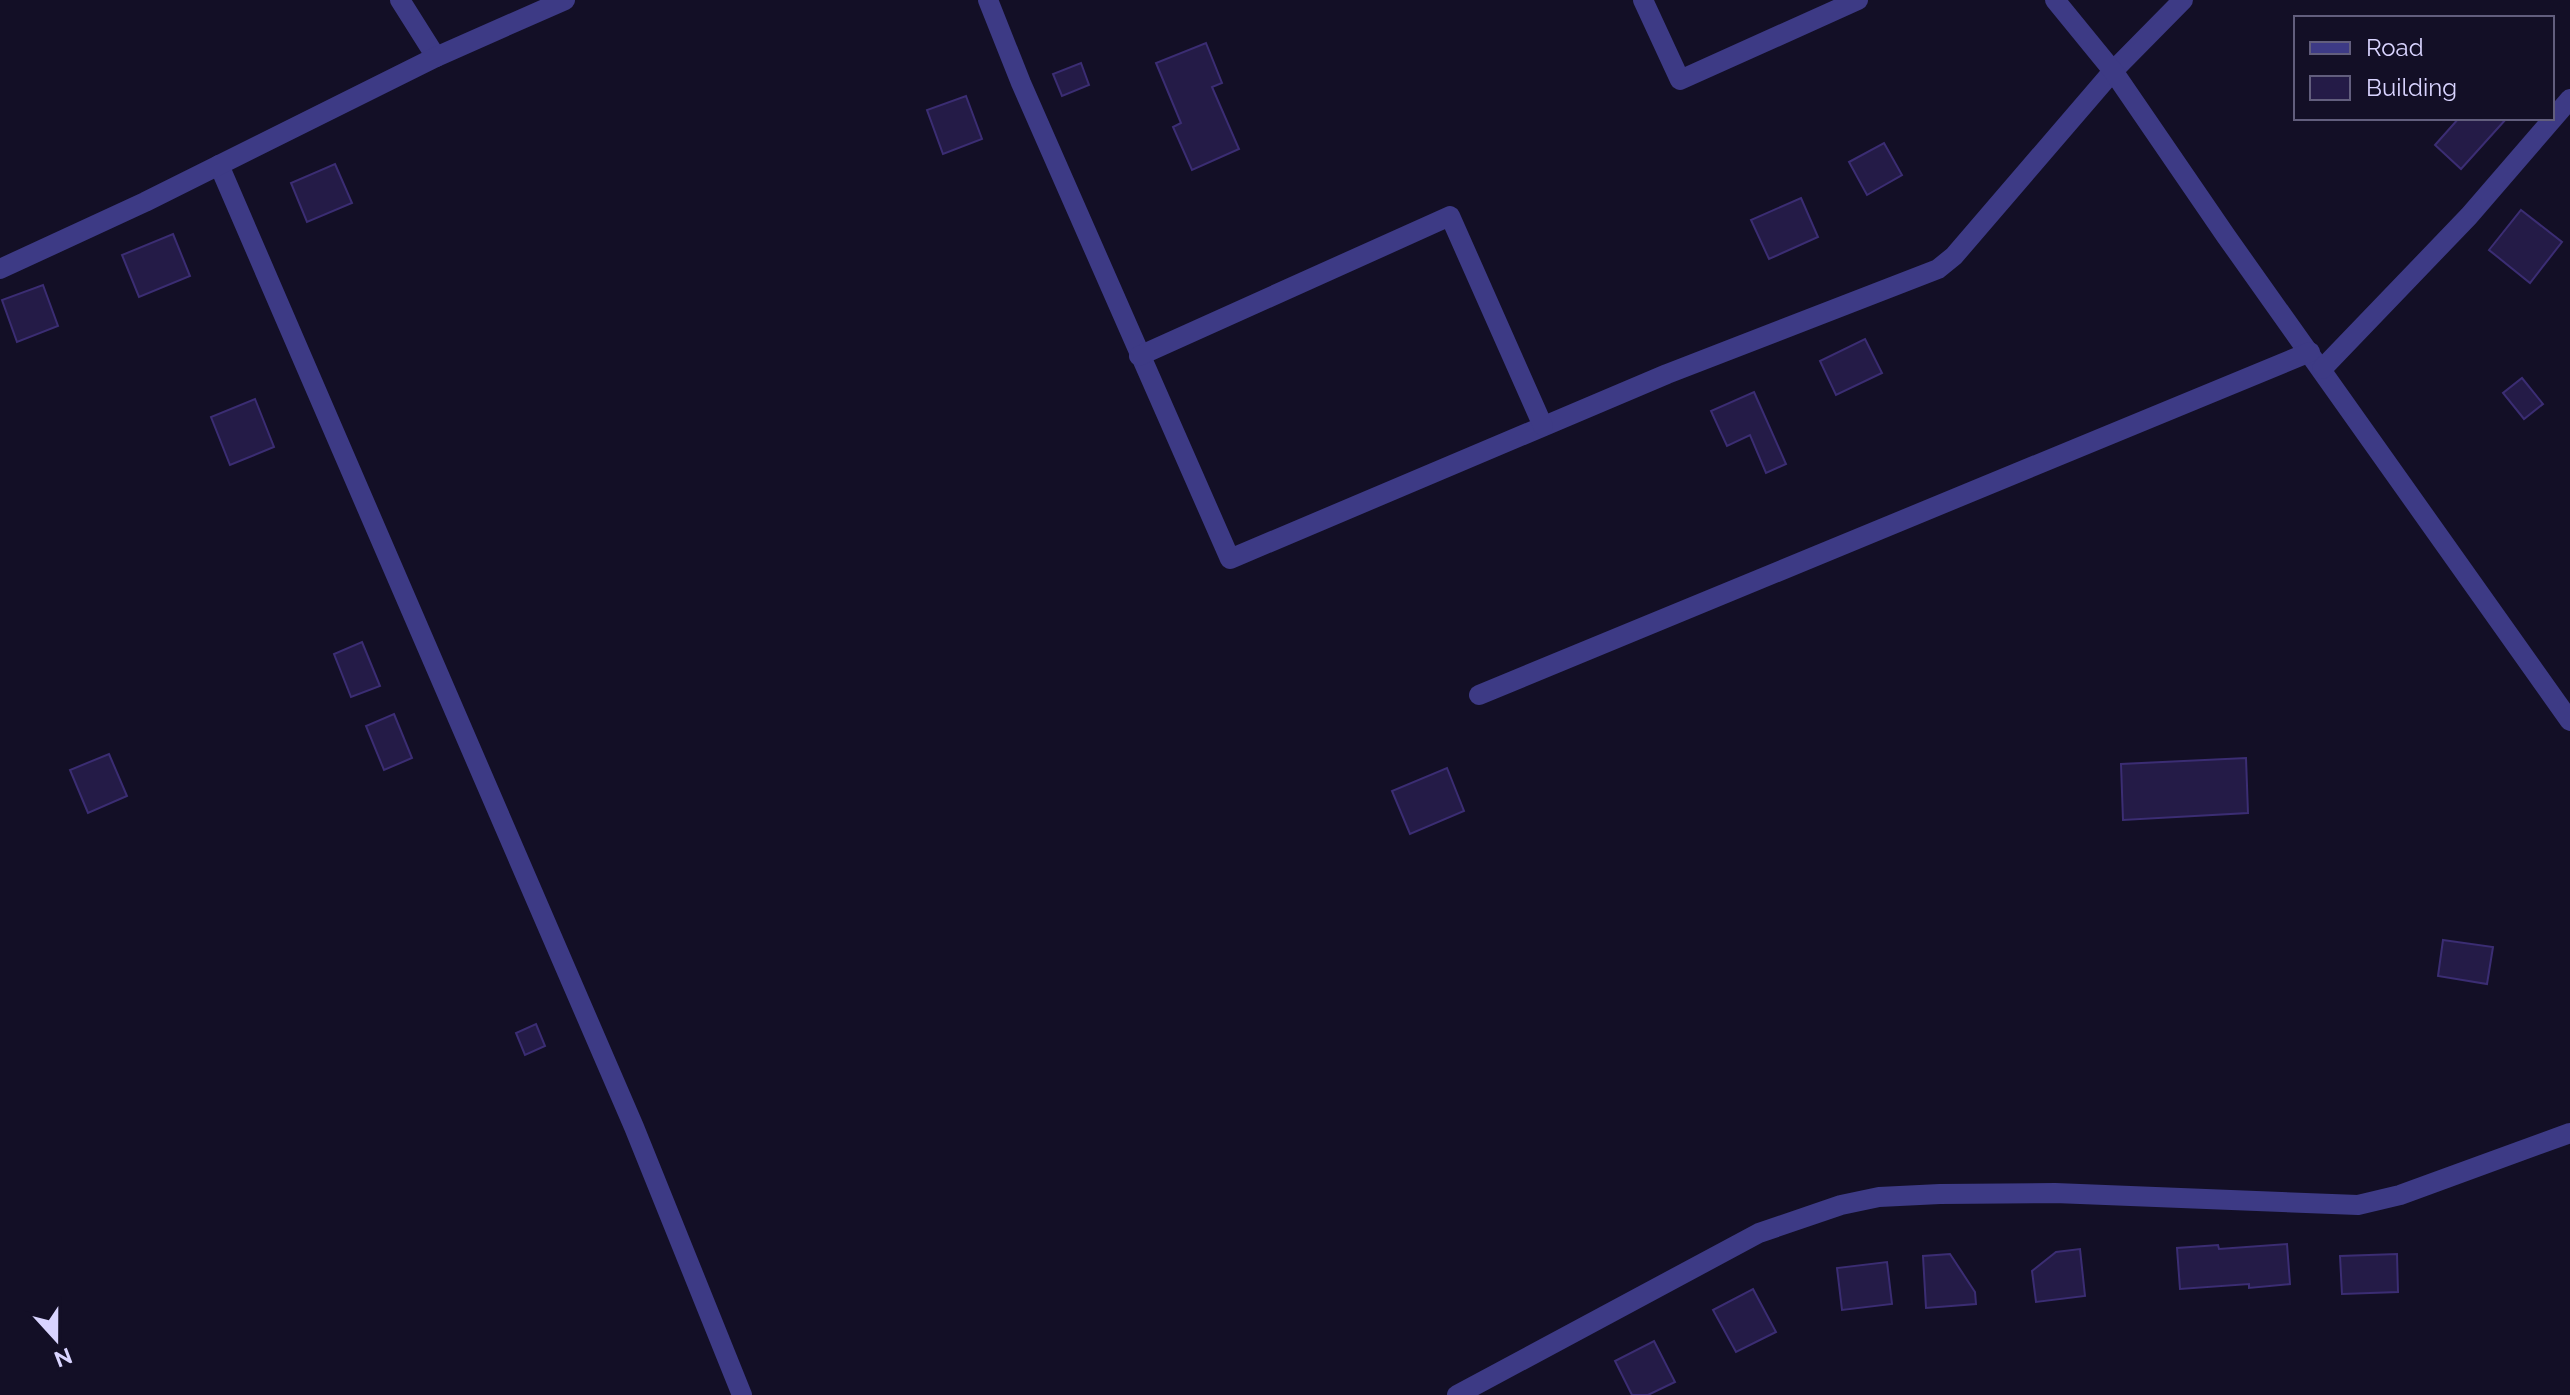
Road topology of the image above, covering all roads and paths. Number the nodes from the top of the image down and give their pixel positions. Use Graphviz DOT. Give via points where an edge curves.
graph roads {
  1 [pos="400,0"];
  2 [pos="565,0"];
  3 [pos="988,0"];
  4 [pos="1643,0"];
  5 [pos="1858,0"];
  6 [pos="2055,0"];
  7 [pos="2183,0"];
  8 [pos="436,57"];
  9 [pos="2113,71"];
  10 [pos="2570,99"];
  11 [pos="2554,118"];
  12 [pos="2552,120"];
  13 [pos="219,165"];
  14 [pos="0,269"];
  15 [pos="1139,356"];
  16 [pos="2316,360"];
  17 [pos="1543,426"];
  18 [pos="1479,695"];
  19 [pos="2570,721"];
  20 [pos="2570,1133"];
  21 [pos="742,1395"];
  22 [pos="1457,1395"];
  1 -- 8 [label="street"];
  2 -- 8 [label="street"];
  3 -- 15 [label="street"];
  4 -- 5 [label="street" via="1680,80"];
  6 -- 9 [label="street"];
  7 -- 9 [label="street"];
  8 -- 13 [label="street"];
  9 -- 16 [label="street"];
  9 -- 17 [label="street" via="1938,269"];
  10 -- 11 [label="street"];
  12 -- 16 [label="street" via="2469,216"];
  13 -- 14 [label="street"];
  13 -- 21 [label="street" via="634,1127"];
  15 -- 17 [label="street" via="1230,559"];
  15 -- 17 [label="street" via="1450,216"];
  16 -- 18 [label="street"];
  16 -- 19 [label="street"];
  20 -- 22 [label="street" via="2400,1195 2358,1205 2055,1193 1879,1197 1841,1205 1759,1233"];
}
